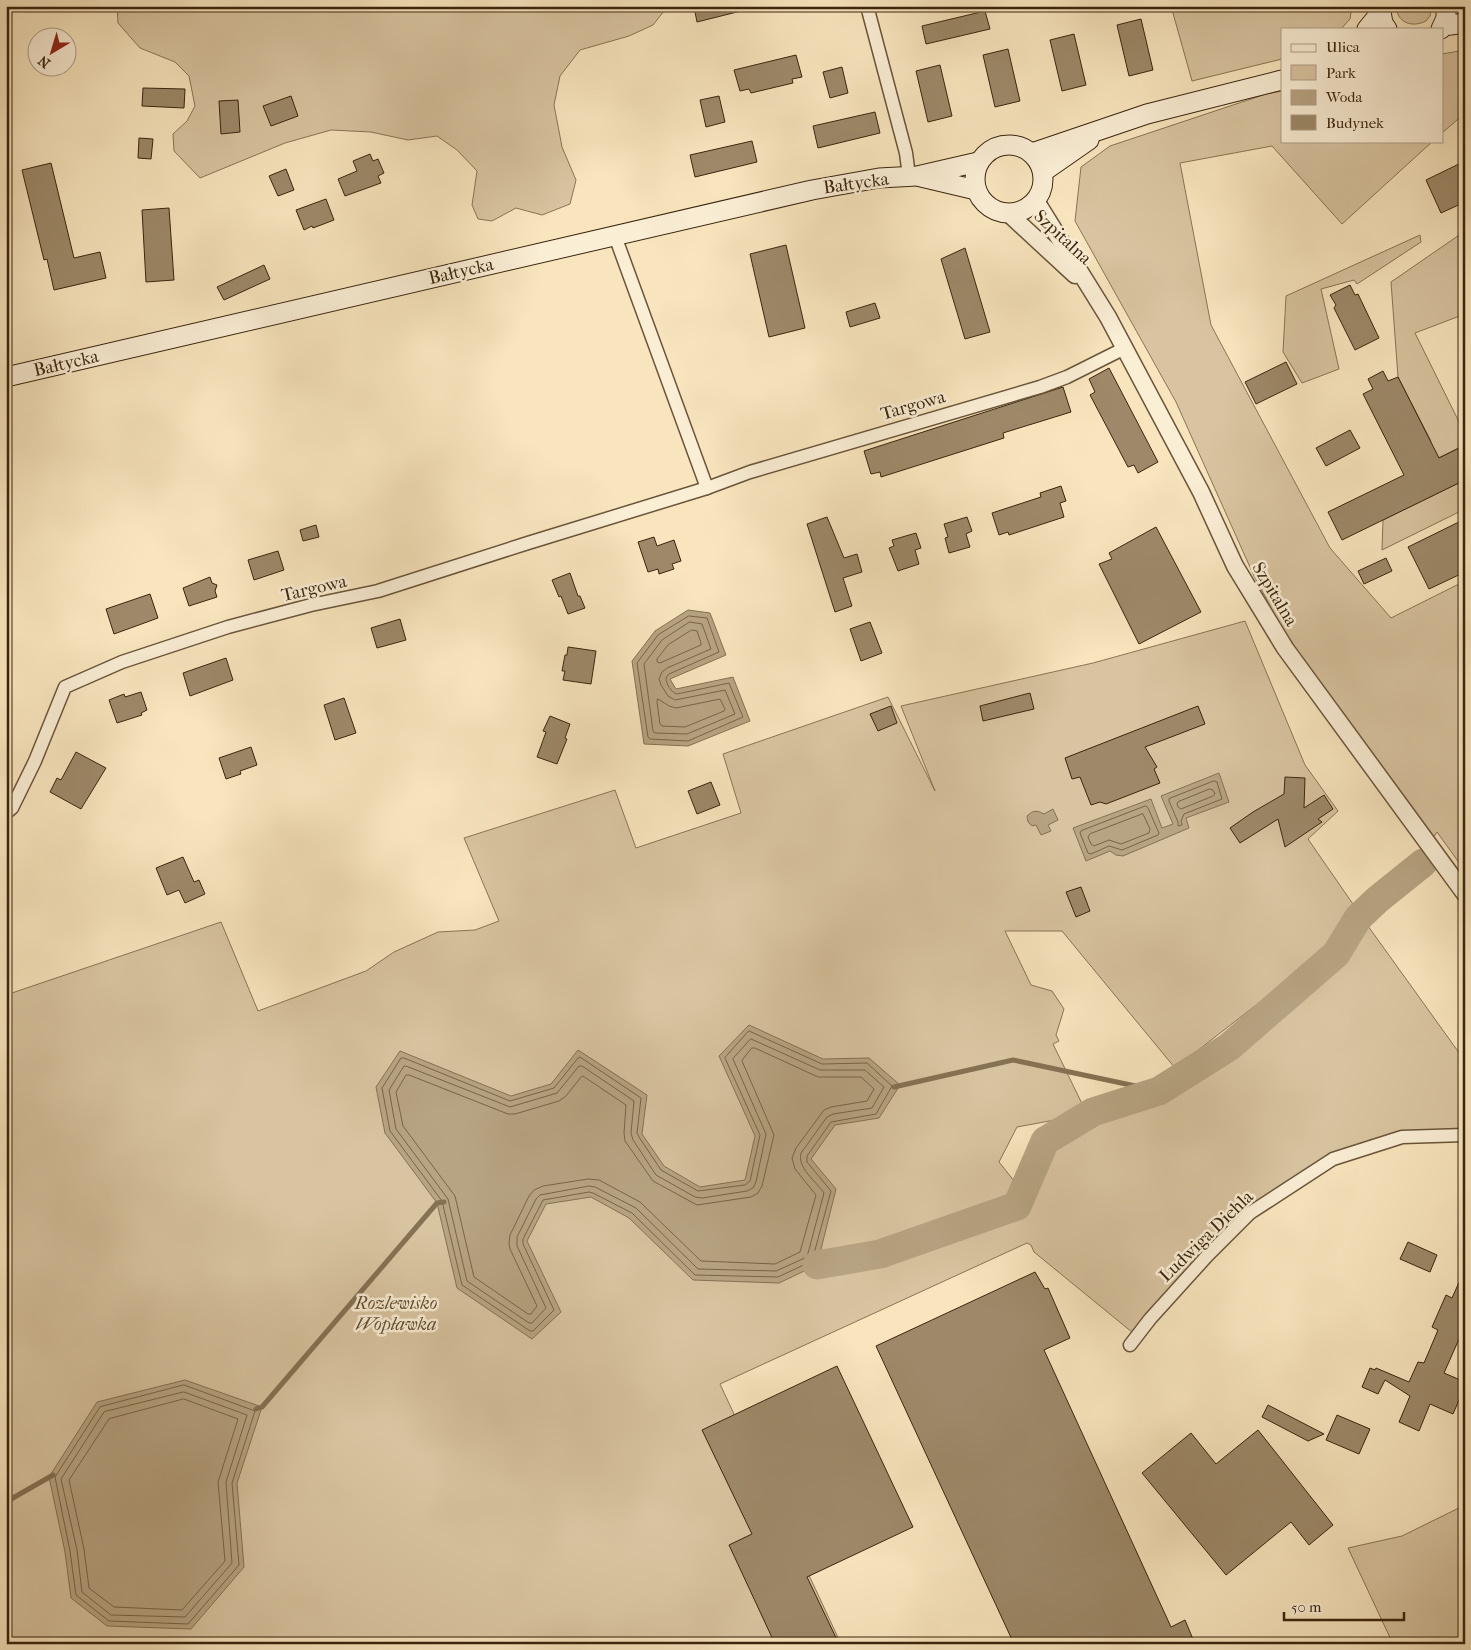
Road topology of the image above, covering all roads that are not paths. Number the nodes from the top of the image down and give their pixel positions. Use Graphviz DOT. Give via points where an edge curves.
graph roads {
  1 [pos="867,6"];
  2 [pos="1446,6"];
  3 [pos="1382,16"];
  4 [pos="1465,23"];
  5 [pos="1442,27"];
  6 [pos="1367,28"];
  7 [pos="1281,80"];
  8 [pos="1108,126"];
  9 [pos="1032,153"];
  10 [pos="978,162"];
  11 [pos="1042,172"];
  12 [pos="913,176"];
  13 [pos="976,190"];
  14 [pos="1036,201"];
  15 [pos="1008,213"];
  16 [pos="615,236"];
  17 [pos="1091,290"];
  18 [pos="1125,348"];
  19 [pos="6,377"];
  20 [pos="707,488"];
  21 [pos="6,813"];
  22 [pos="1465,894"];
  23 [pos="1465,1135"];
  24 [pos="1130,1345"];
  1 -- 12 [label="street"];
  2 -- 5 [label="main road"];
  3 -- 6 [label="main road"];
  4 -- 5 [label="main road"];
  7 -- 8 [label="main road"];
  8 -- 9 [label="main road"];
  8 -- 11 [label="main road"];
  9 -- 10 [label="main road" via="1023,147 1003,145 993,148"];
  9 -- 11 [label="main road"];
  10 -- 12 [label="main road, Bałtycka"];
  10 -- 13 [label="main road" via="974,180"];
  11 -- 14 [label="main road" via="1042,187"];
  12 -- 13 [label="main road, Bałtycka"];
  12 -- 16 [label="main road, Bałtycka" via="879,178 812,190"];
  13 -- 15 [label="main road" via="988,207"];
  14 -- 15 [label="main road" via="1023,210"];
  14 -- 17 [label="street, Szpitalna"];
  15 -- 17 [label="street, Szpitalna"];
  16 -- 19 [label="main road, Bałtycka"];
  16 -- 20 [label="street"];
  17 -- 18 [label="street, Szpitalna"];
  18 -- 20 [label="street, Targowa" via="1068,377 1040,387 750,472"];
  18 -- 22 [label="street, Szpitalna" via="1236,566 1285,648"];
  20 -- 21 [label="street, Targowa" via="378,591 228,627 122,662 79,680 65,687 35,760 12,808"];
  23 -- 24 [label="street, Ludwiga Diehla" via="1402,1137 1333,1158 1250,1213 1207,1256"];
}
